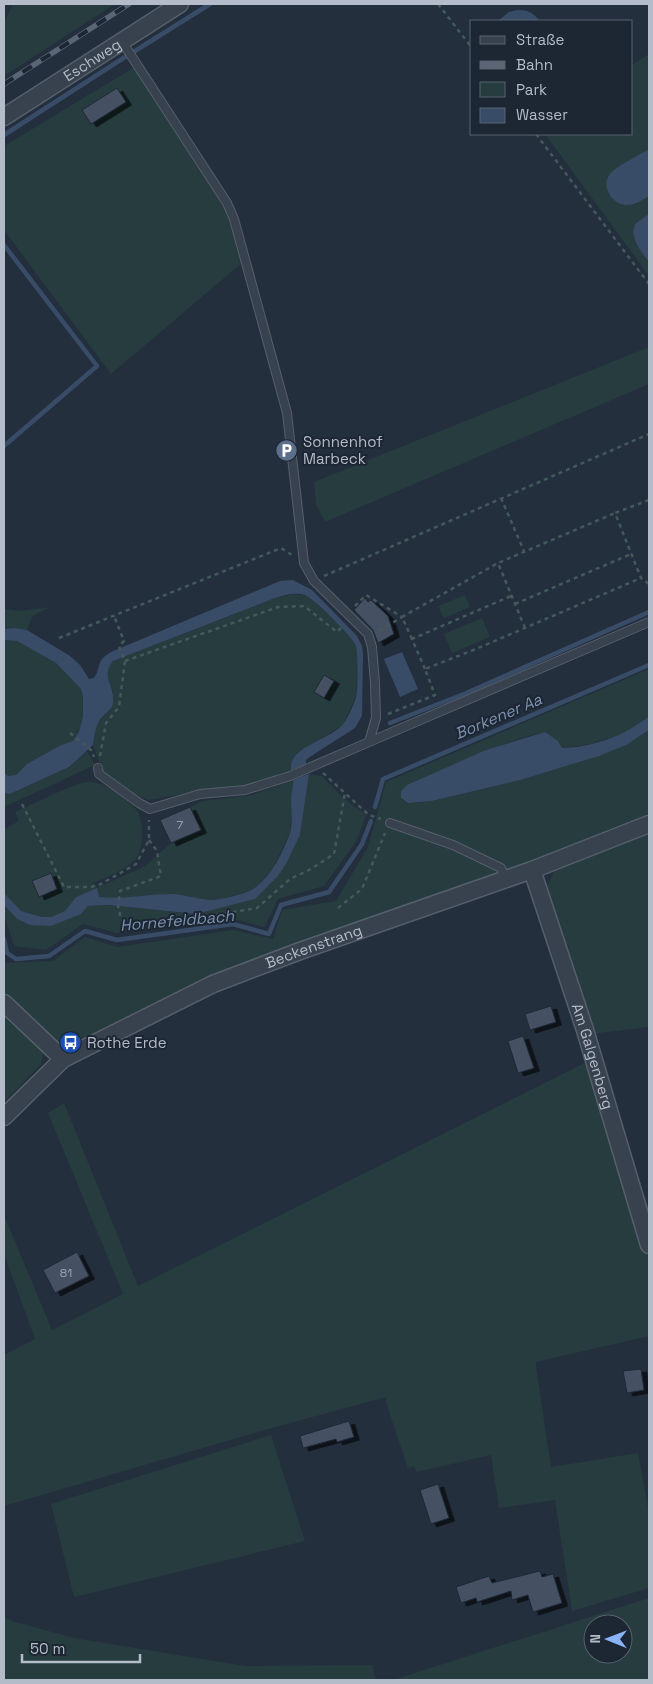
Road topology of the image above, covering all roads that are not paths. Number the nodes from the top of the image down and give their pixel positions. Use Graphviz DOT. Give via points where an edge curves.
graph roads {
  1 [pos="180,4"];
  2 [pos="121,40"];
  3 [pos="4,117"];
  4 [pos="649,622"];
  5 [pos="368,742"];
  6 [pos="98,768"];
  7 [pos="390,823"];
  8 [pos="649,824"];
  9 [pos="532,870"];
  10 [pos="505,879"];
  11 [pos="4,1003"];
  12 [pos="63,1059"];
  13 [pos="4,1118"];
  14 [pos="649,1245"];
  1 -- 2 [label="street, Eschweg"];
  2 -- 3 [label="street, Eschweg"];
  2 -- 5 [label="lane" via="227,203 234,219 287,413 304,563 314,581 368,634 373,656 376,718"];
  4 -- 5 [label="lane"];
  5 -- 6 [label="lane" via="290,776 245,790 200,794 150,809 99,774"];
  7 -- 10 [label="lane" via="453,845 501,868"];
  8 -- 9 [label="street, Beckenstrang"];
  9 -- 10 [label="street, Beckenstrang"];
  9 -- 14 [label="street, Am Galgenberg" via="585,1030"];
  10 -- 12 [label="street, Beckenstrang" via="213,984"];
  11 -- 12 [label="street"];
  12 -- 13 [label="street, Beckenstrang"];
}
